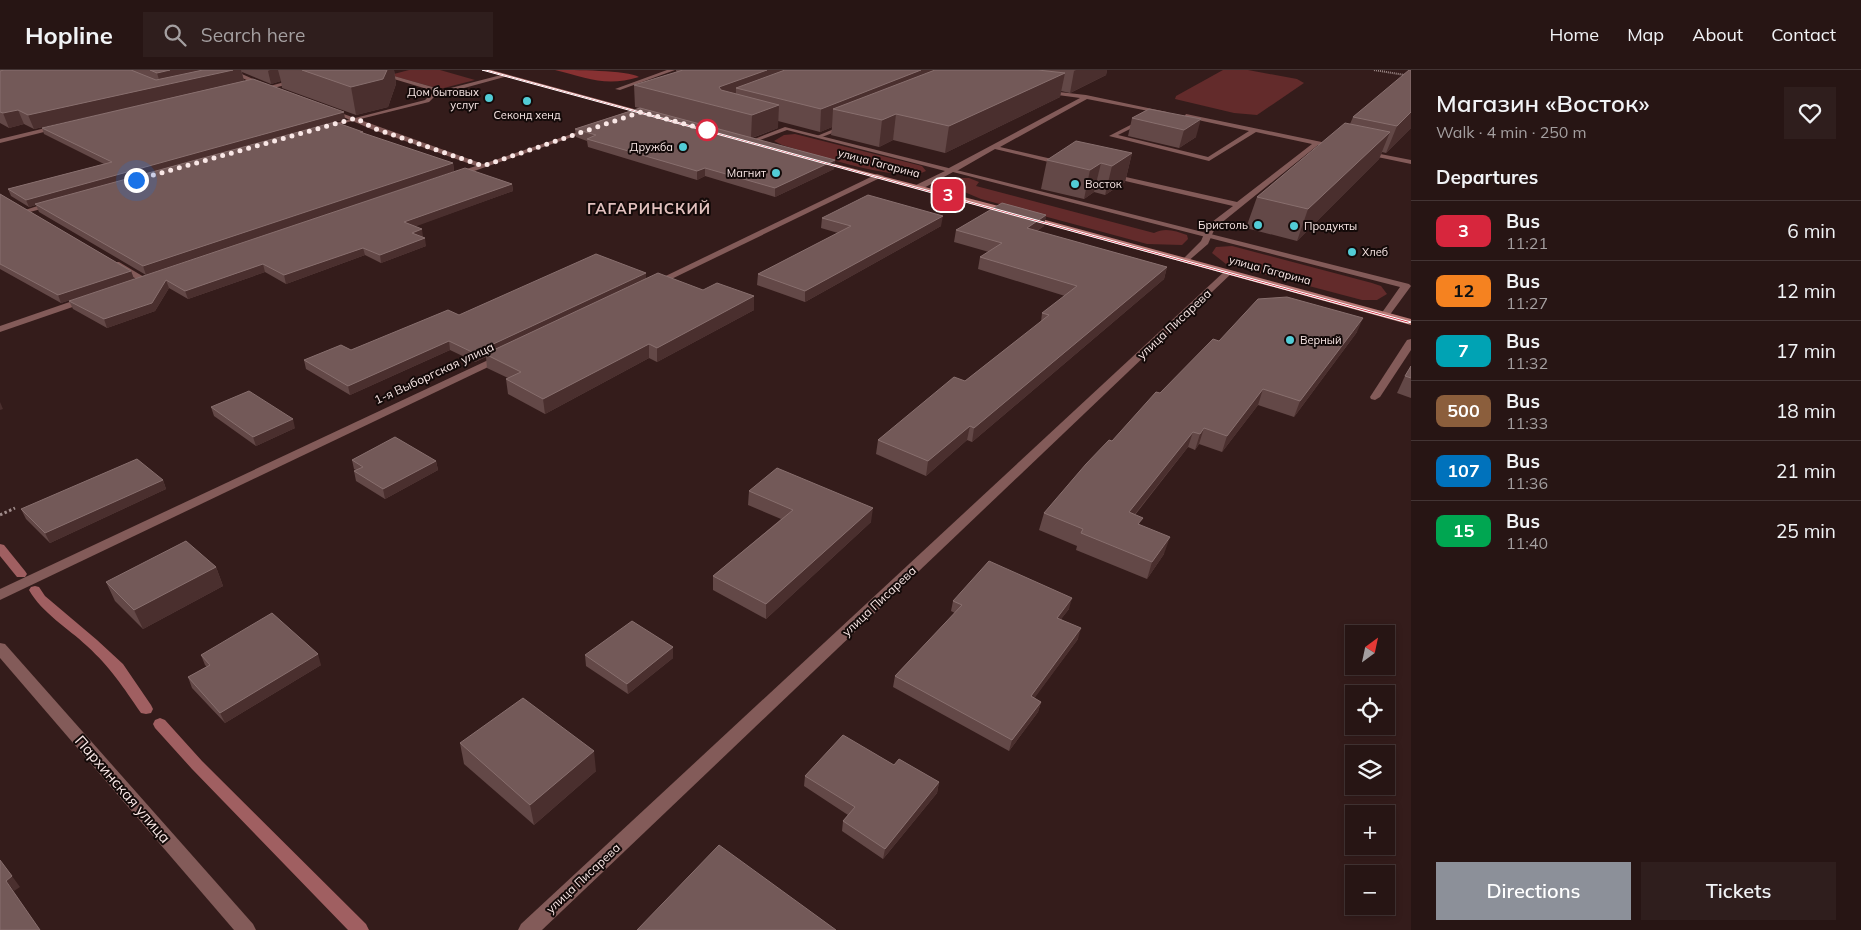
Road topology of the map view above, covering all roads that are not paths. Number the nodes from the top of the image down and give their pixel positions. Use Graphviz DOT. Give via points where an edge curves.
graph roads {
  1 [pos="367,70"];
  2 [pos="485,70"];
  3 [pos="672,70"];
  4 [pos="648,72"];
  5 [pos="658,74"];
  6 [pos="505,76"];
  7 [pos="217,78"];
  8 [pos="306,78"];
  9 [pos="256,82"];
  10 [pos="247,84"];
  11 [pos="269,87"];
  12 [pos="618,90"];
  13 [pos="1039,90"];
  14 [pos="442,92"];
  15 [pos="287,93"];
  16 [pos="1086,96"];
  17 [pos="322,106"];
  18 [pos="641,112"];
  19 [pos="1162,112"];
  20 [pos="1171,113"];
  21 [pos="1180,115"];
  22 [pos="628,117"];
  23 [pos="658,117"];
  24 [pos="356,118"];
  25 [pos="849,124"];
  26 [pos="603,125"];
  27 [pos="65,126"];
  28 [pos="1255,130"];
  29 [pos="309,132"];
  30 [pos="820,136"];
  31 [pos="0,141"];
  32 [pos="746,141"];
  33 [pos="1317,143"];
  34 [pos="768,147"];
  35 [pos="993,147"];
  36 [pos="1344,148"];
  37 [pos="1353,150"];
  38 [pos="813,159"];
  39 [pos="1410,161"];
  40 [pos="1068,165"];
  41 [pos="483,166"];
  42 [pos="952,170"];
  43 [pos="1106,174"];
  44 [pos="880,176"];
  45 [pos="446,178"];
  46 [pos="919,187"];
  47 [pos="64,200"];
  48 [pos="1238,205"];
  49 [pos="35,216"];
  50 [pos="1207,235"];
  51 [pos="111,260"];
  52 [pos="1186,260"];
  53 [pos="1229,272"];
  54 [pos="154,277"];
  55 [pos="144,280"];
  56 [pos="136,283"];
  57 [pos="1409,283"];
  58 [pos="647,287"];
  59 [pos="99,295"];
  60 [pos="1386,314"];
  61 [pos="1411,322"];
  62 [pos="0,329"];
  63 [pos="1411,342"];
  64 [pos="512,351"];
  65 [pos="1375,397"];
  66 [pos="0,595"];
  67 [pos="0,648"];
  68 [pos="246,930"];
  69 [pos="528,930"];
  1 -- 14 [label="street"];
  2 -- 6 [label="main road"];
  3 -- 5 [label="street"];
  4 -- 5 [label="street"];
  5 -- 12 [label="street"];
  6 -- 14 [label="street"];
  6 -- 18 [label="main road"];
  7 -- 9 [label="street" via="235,74"];
  8 -- 11 [label="street"];
  9 -- 10 [label="street"];
  9 -- 11 [label="street"];
  11 -- 15 [label="street"];
  13 -- 16 [label="street"];
  14 -- 24 [label="street" via="427,101"];
  16 -- 19 [label="street"];
  16 -- 35 [label="street"];
  17 -- 24 [label="street"];
  18 -- 22 [label="street"];
  18 -- 23 [label="main road"];
  19 -- 20 [label="street"];
  19 -- 28 [label="street" via="1112,136 1210,158"];
  21 -- 28 [label="street"];
  24 -- 29 [label="street"];
  24 -- 41 [label="street" via="373,128"];
  25 -- 30 [label="street"];
  26 -- 41 [label="street"];
  27 -- 31 [label="street"];
  28 -- 33 [label="street"];
  30 -- 32 [label="street" via="782,126"];
  30 -- 42 [label="street"];
  32 -- 34 [label="main road"];
  33 -- 36 [label="street"];
  33 -- 48 [label="street"];
  35 -- 40 [label="street"];
  35 -- 42 [label="street"];
  37 -- 39 [label="street"];
  38 -- 44 [label="main road, улица Гагарина"];
  41 -- 45 [label="street"];
  42 -- 46 [label="street"];
  42 -- 50 [label="street"];
  43 -- 48 [label="street"];
  44 -- 46 [label="main road, улица Гагарина"];
  44 -- 58 [label="street"];
  46 -- 52 [label="main road, улица Гагарина"];
  47 -- 49 [label="street" via="23,208"];
  48 -- 50 [label="street" via="1211,227"];
  50 -- 52 [label="street" via="1205,242"];
  50 -- 57 [label="street"];
  51 -- 55 [label="street"];
  52 -- 53 [label="main road, улица Гагарина"];
  53 -- 60 [label="main road, улица Гагарина"];
  53 -- 69 [label="street, улица Писарева"];
  54 -- 55 [label="street"];
  55 -- 56 [label="street"];
  57 -- 60 [label="street"];
  59 -- 62 [label="street"];
  60 -- 61 [label="main road, улица Гагарина"];
  63 -- 65 [label="street"];
  64 -- 66 [label="street, 1-я Выборгская улица"];
  67 -- 68 [label="street, Пархинская улица"];
}
